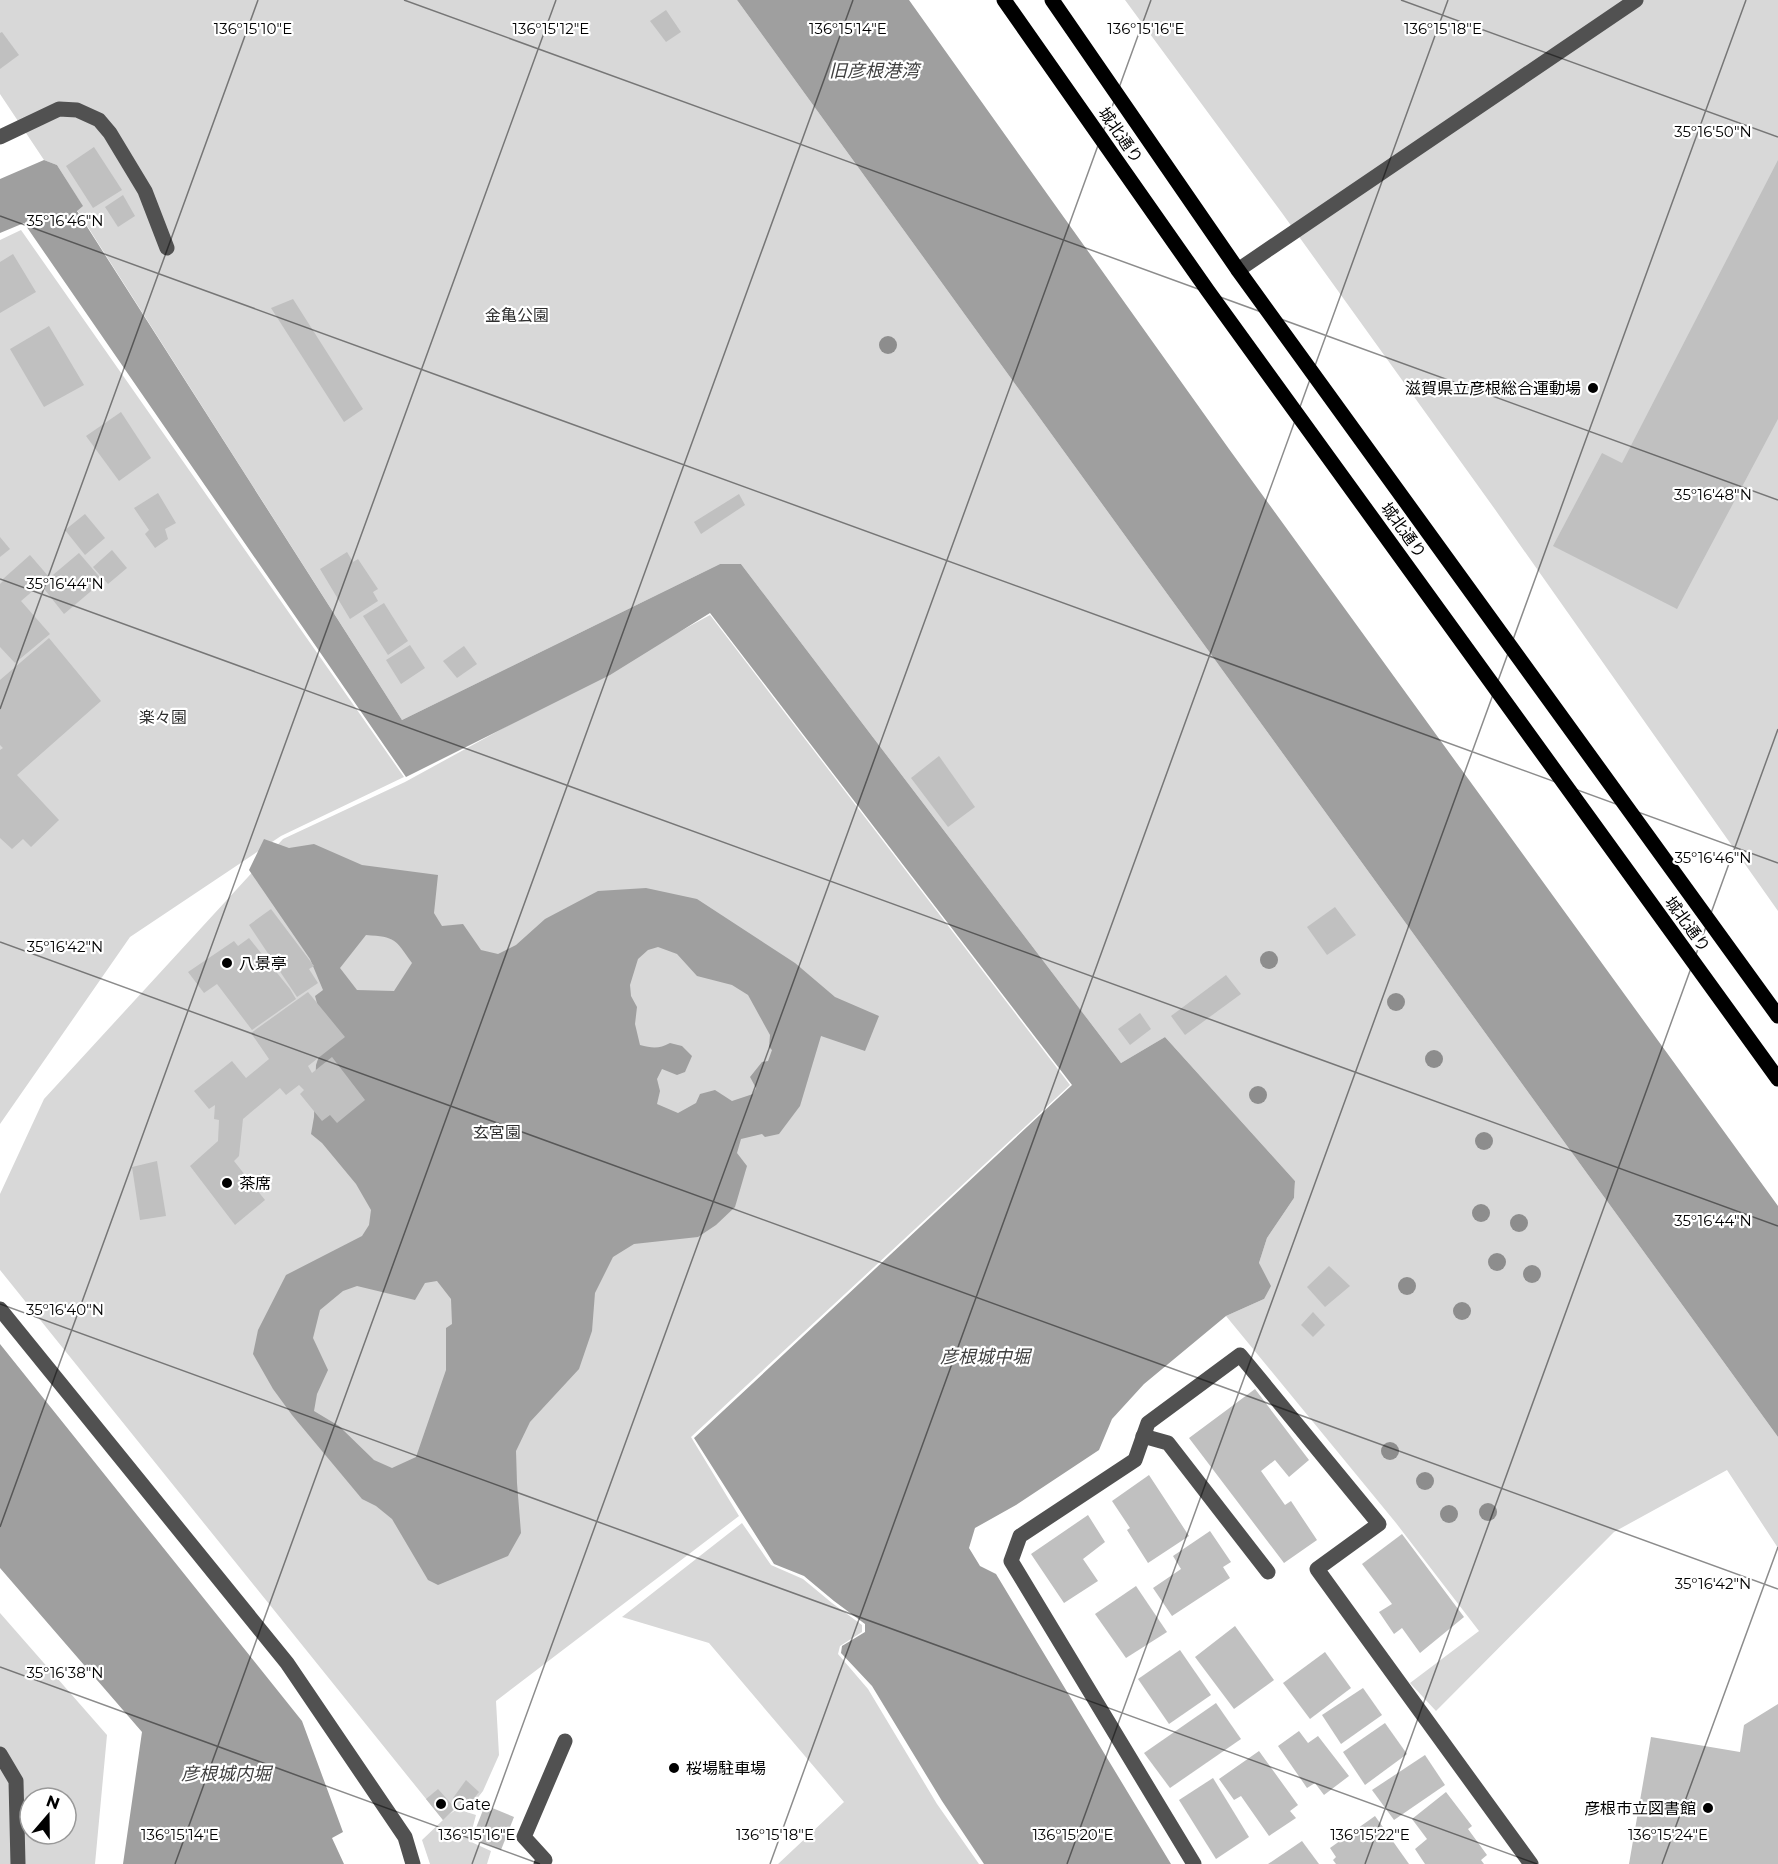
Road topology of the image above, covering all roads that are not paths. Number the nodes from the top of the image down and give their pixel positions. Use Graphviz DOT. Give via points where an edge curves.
graph roads {
  1 [pos="1004,0"];
  2 [pos="1052,0"];
  3 [pos="1636,0"];
  4 [pos="0,137"];
  5 [pos="167,248"];
  6 [pos="1238,270"];
  7 [pos="1778,1016"];
  8 [pos="1778,1079"];
  9 [pos="0,1309"];
  10 [pos="1143,1436"];
  11 [pos="1268,1572"];
  12 [pos="566,1741"];
  13 [pos="0,1754"];
  14 [pos="18,1864"];
  15 [pos="413,1864"];
  16 [pos="541,1864"];
  17 [pos="1194,1864"];
  18 [pos="1531,1864"];
  1 -- 8 [label="main road, 城北通り" via="1208,291"];
  2 -- 6 [label="main road, 城北通り"];
  3 -- 6 [label="street"];
  4 -- 5 [label="street" via="59,109 77,110 99,120 145,191"];
  6 -- 7 [label="main road, 城北通り"];
  9 -- 15 [label="street" via="287,1663 405,1837"];
  10 -- 11 [label="street" via="1168,1443"];
  10 -- 17 [label="street" via="1135,1460 1020,1536 1011,1561"];
  10 -- 18 [label="street" via="1149,1423 1240,1355 1379,1524 1317,1569"];
  12 -- 16 [label="street" via="524,1837 545,1860"];
  13 -- 14 [label="street" via="16,1781"];
}
